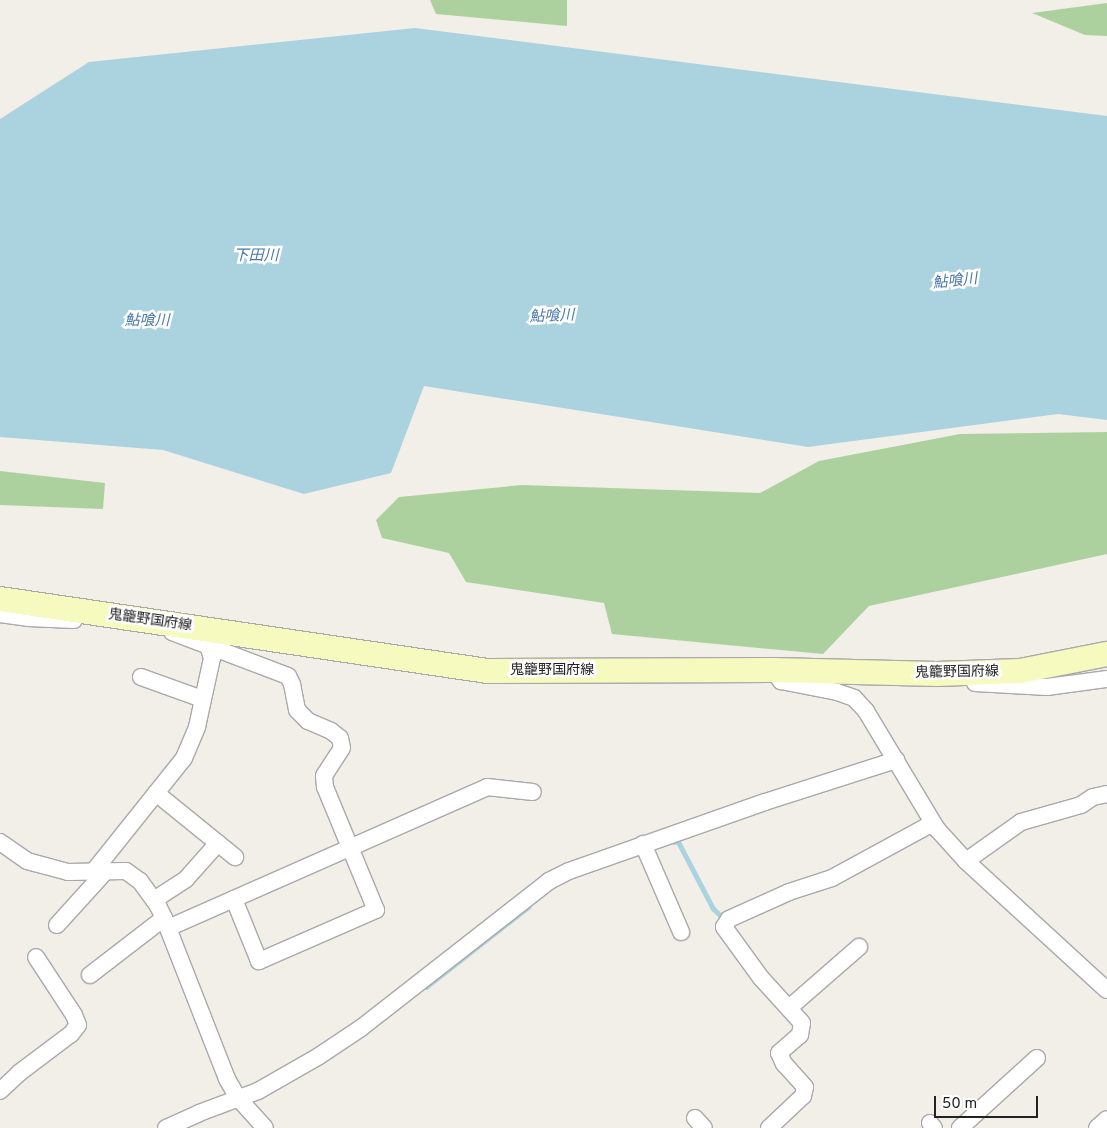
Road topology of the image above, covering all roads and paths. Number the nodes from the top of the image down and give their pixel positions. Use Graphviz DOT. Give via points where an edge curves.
graph roads {
  1 [pos="0,599"];
  2 [pos="0,614"];
  3 [pos="136,619"];
  4 [pos="208,646"];
  5 [pos="1104,658"];
  6 [pos="773,670"];
  7 [pos="931,674"];
  8 [pos="141,677"];
  9 [pos="1107,679"];
  10 [pos="202,699"];
  11 [pos="896,760"];
  12 [pos="533,792"];
  13 [pos="156,793"];
  14 [pos="1107,794"];
  15 [pos="933,823"];
  16 [pos="0,842"];
  17 [pos="218,843"];
  18 [pos="643,844"];
  19 [pos="349,848"];
  20 [pos="235,857"];
  21 [pos="966,861"];
  22 [pos="99,872"];
  23 [pos="234,899"];
  24 [pos="154,900"];
  25 [pos="166,923"];
  26 [pos="57,925"];
  27 [pos="681,932"];
  28 [pos="860,947"];
  29 [pos="36,957"];
  30 [pos="90,975"];
  31 [pos="1107,990"];
  32 [pos="789,1008"];
  33 [pos="1037,1058"];
  34 [pos="0,1091"];
  35 [pos="238,1098"];
  36 [pos="1107,1119"];
  37 [pos="166,1128"];
  38 [pos="265,1128"];
  39 [pos="769,1128"];
  40 [pos="960,1128"];
  41 [pos="1097,1128"];
  1 -- 3 [label="main road, 鬼籠野国府線"];
  2 -- 3 [label="street" via="109,621"];
  3 -- 4 [label="street" via="142,626 175,632"];
  3 -- 6 [label="main road, 鬼籠野国府線" via="487,671"];
  4 -- 10 [label="street" via="212,658"];
  4 -- 19 [label="street" via="288,676 296,710 308,721 340,738 342,748 324,776 325,787"];
  5 -- 7 [label="main road, 鬼籠野国府線" via="1020,671"];
  6 -- 7 [label="main road, 鬼籠野国府線"];
  6 -- 11 [label="street" via="781,681 854,698 866,711"];
  7 -- 9 [label="street" via="943,684 1047,687"];
  8 -- 10 [label="street"];
  10 -- 13 [label="street" via="197,727 184,758"];
  11 -- 15 [label="street"];
  11 -- 18 [label="street"];
  12 -- 19 [label="street" via="487,787"];
  13 -- 17 [label="street"];
  13 -- 22 [label="street"];
  14 -- 21 [label="street" via="1021,822"];
  15 -- 21 [label="street"];
  15 -- 32 [label="street" via="832,878 789,892 729,919 724,927 730,938"];
  16 -- 22 [label="street" via="27,861 68,872"];
  17 -- 20 [label="street"];
  17 -- 24 [label="street" via="186,879"];
  18 -- 27 [label="street"];
  18 -- 35 [label="street" via="549,881 361,1028 258,1091"];
  19 -- 23 [label="street"];
  19 -- 23 [label="street" via="376,910 259,961"];
  21 -- 31 [label="street"];
  22 -- 24 [label="street" via="126,871 140,881"];
  22 -- 26 [label="street"];
  23 -- 25 [label="street"];
  24 -- 25 [label="street"];
  25 -- 30 [label="street"];
  25 -- 35 [label="street" via="201,1015"];
  28 -- 32 [label="street"];
  29 -- 34 [label="street" via="78,1025"];
  32 -- 39 [label="street" via="802,1023 800,1035 779,1053 804,1087 803,1096"];
  33 -- 40 [label="street"];
  35 -- 37 [label="street"];
  35 -- 38 [label="street"];
  36 -- 41 [label="street"];
}
